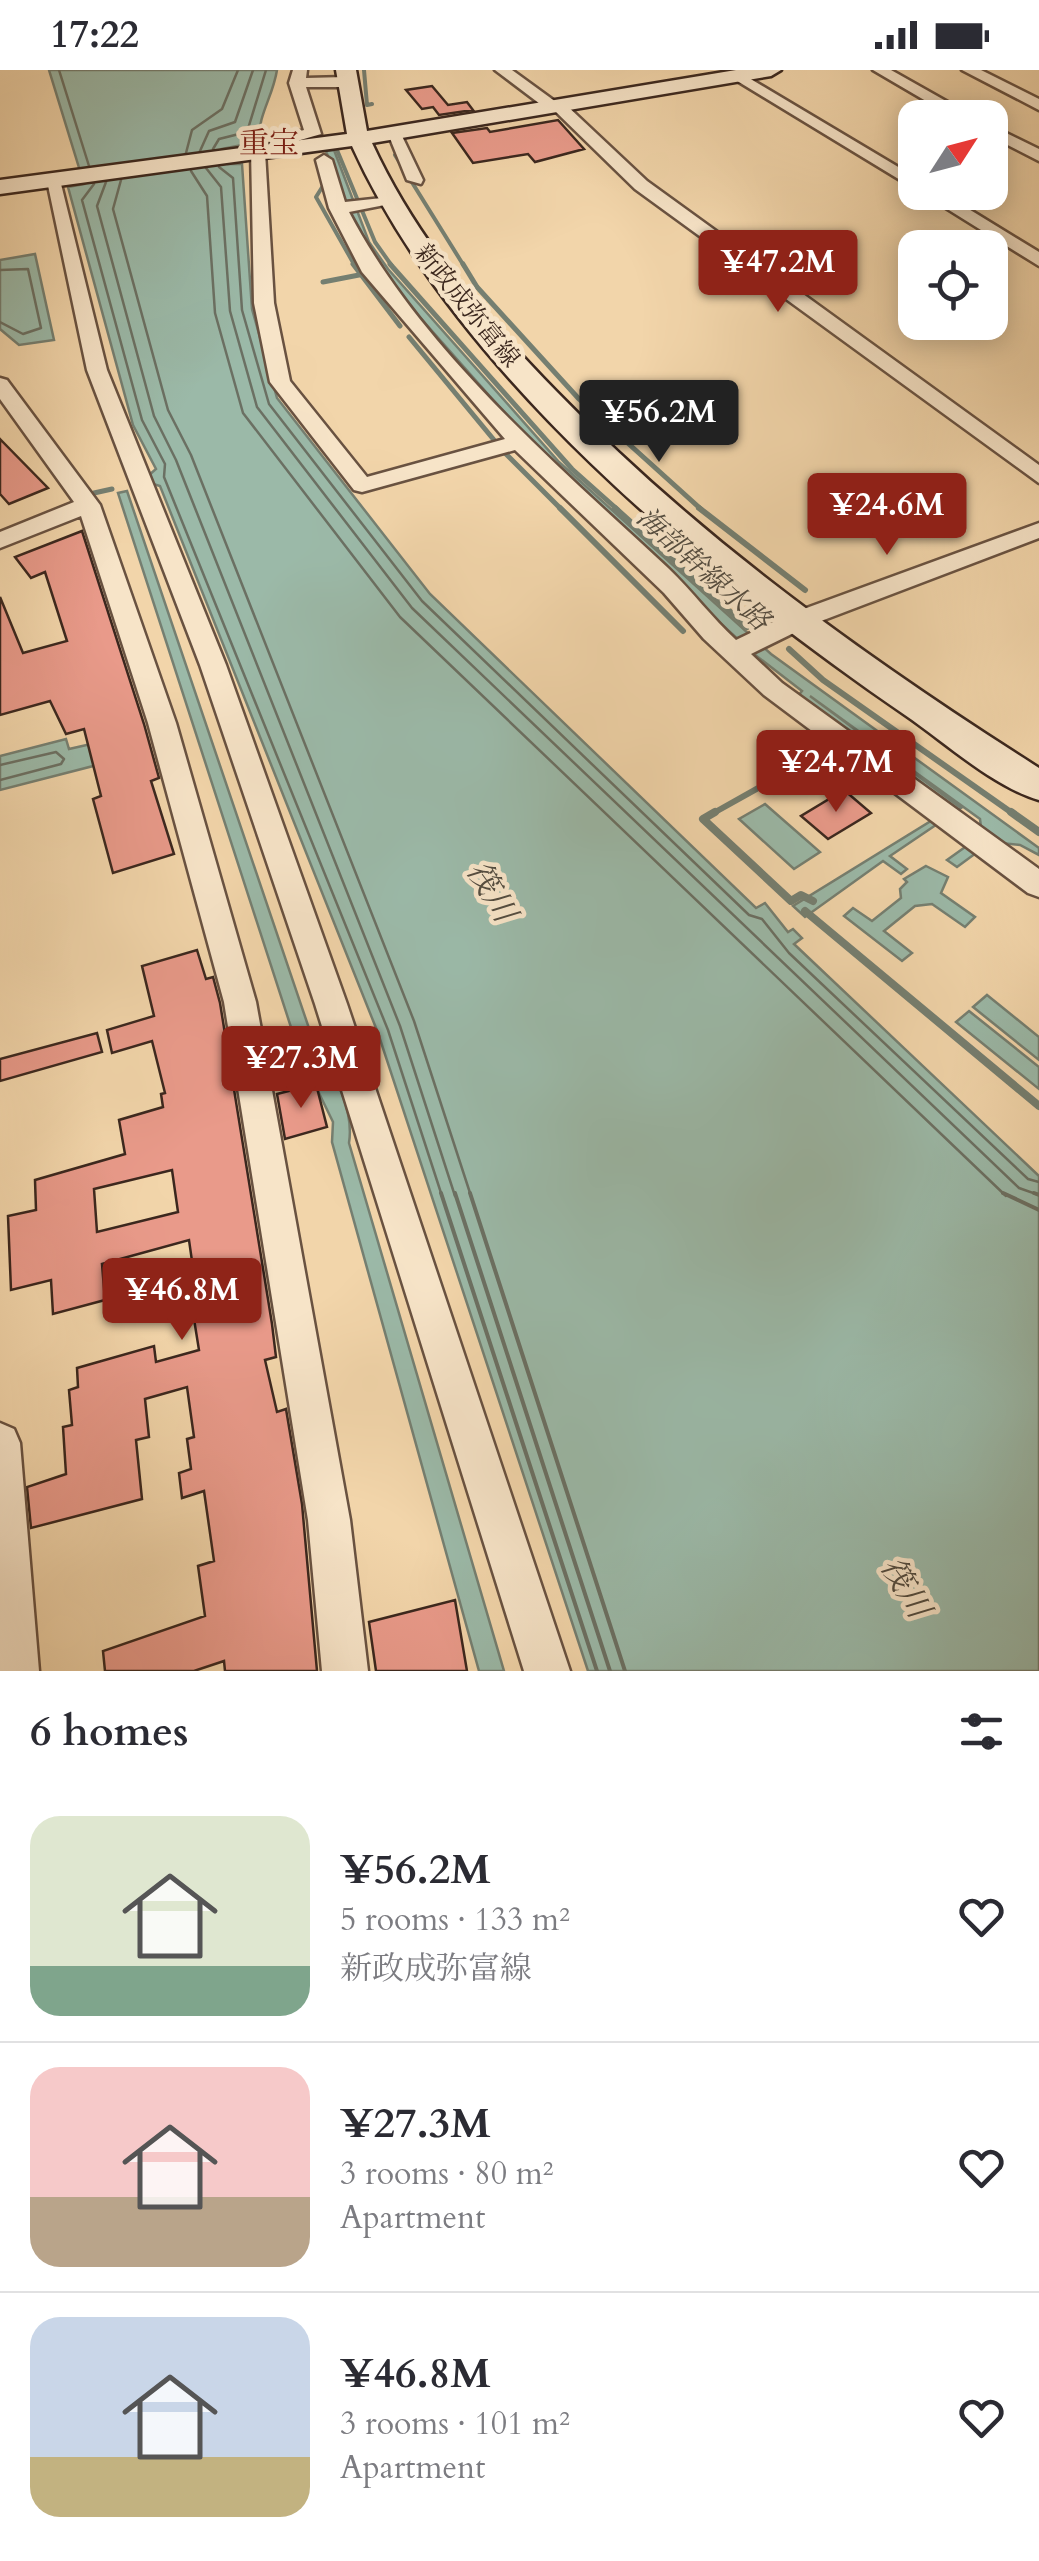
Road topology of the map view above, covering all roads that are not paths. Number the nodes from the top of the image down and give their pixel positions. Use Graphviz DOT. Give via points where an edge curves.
graph roads {
  1 [pos="502,70"];
  2 [pos="772,70"];
  3 [pos="880,70"];
  4 [pos="970,70"];
  5 [pos="738,76"];
  6 [pos="341,78"];
  7 [pos="300,79"];
  8 [pos="935,100"];
  9 [pos="556,106"];
  10 [pos="1039,106"];
  11 [pos="393,134"];
  12 [pos="358,138"];
  13 [pos="1008,140"];
  14 [pos="292,146"];
  15 [pos="257,152"];
  16 [pos="1039,156"];
  17 [pos="324,160"];
  18 [pos="898,174"];
  19 [pos="52,180"];
  20 [pos="415,180"];
  21 [pos="0,187"];
  22 [pos="359,206"];
  23 [pos="957,210"];
  24 [pos="1039,260"];
  25 [pos="0,384"];
  26 [pos="519,442"];
  27 [pos="1039,476"];
  28 [pos="88,505"];
  29 [pos="1039,530"];
  30 [pos="0,541"];
  31 [pos="799,620"];
  32 [pos="744,646"];
  33 [pos="1039,786"];
  34 [pos="1039,885"];
  35 [pos="0,1443"];
  36 [pos="16,1671"];
  37 [pos="345,1671"];
  38 [pos="547,1671"];
  1 -- 9 [label="street"];
  2 -- 5 [label="main road"];
  3 -- 8 [label="street"];
  4 -- 10 [label="street"];
  5 -- 9 [label="main road"];
  5 -- 18 [label="street"];
  6 -- 7 [label="street"];
  6 -- 12 [label="main road, 新政成弥富線"];
  7 -- 14 [label="street" via="313,134 288,137"];
  9 -- 11 [label="main road"];
  9 -- 27 [label="street" via="642,185"];
  11 -- 12 [label="main road"];
  11 -- 20 [label="street"];
  12 -- 14 [label="main road"];
  12 -- 22 [label="main road, 新政成弥富線"];
  13 -- 16 [label="street"];
  14 -- 15 [label="main road"];
  15 -- 19 [label="main road"];
  15 -- 26 [label="street" via="264,303 280,382 362,485"];
  17 -- 22 [label="street"];
  19 -- 21 [label="main road"];
  19 -- 38 [label="street" via="97,370 213,665 331,1004"];
  22 -- 26 [label="street" via="372,272"];
  22 -- 31 [label="main road, 新政成弥富線" via="550,402 712,552"];
  23 -- 24 [label="street"];
  25 -- 28 [label="street"];
  26 -- 32 [label="street"];
  28 -- 30 [label="street"];
  28 -- 37 [label="street" via="135,633 240,1002 330,1520"];
  29 -- 31 [label="street"];
  31 -- 32 [label="street"];
  31 -- 33 [label="main road, 新政成弥富線"];
  32 -- 34 [label="street" via="773,689"];
  35 -- 36 [label="street"];
}
